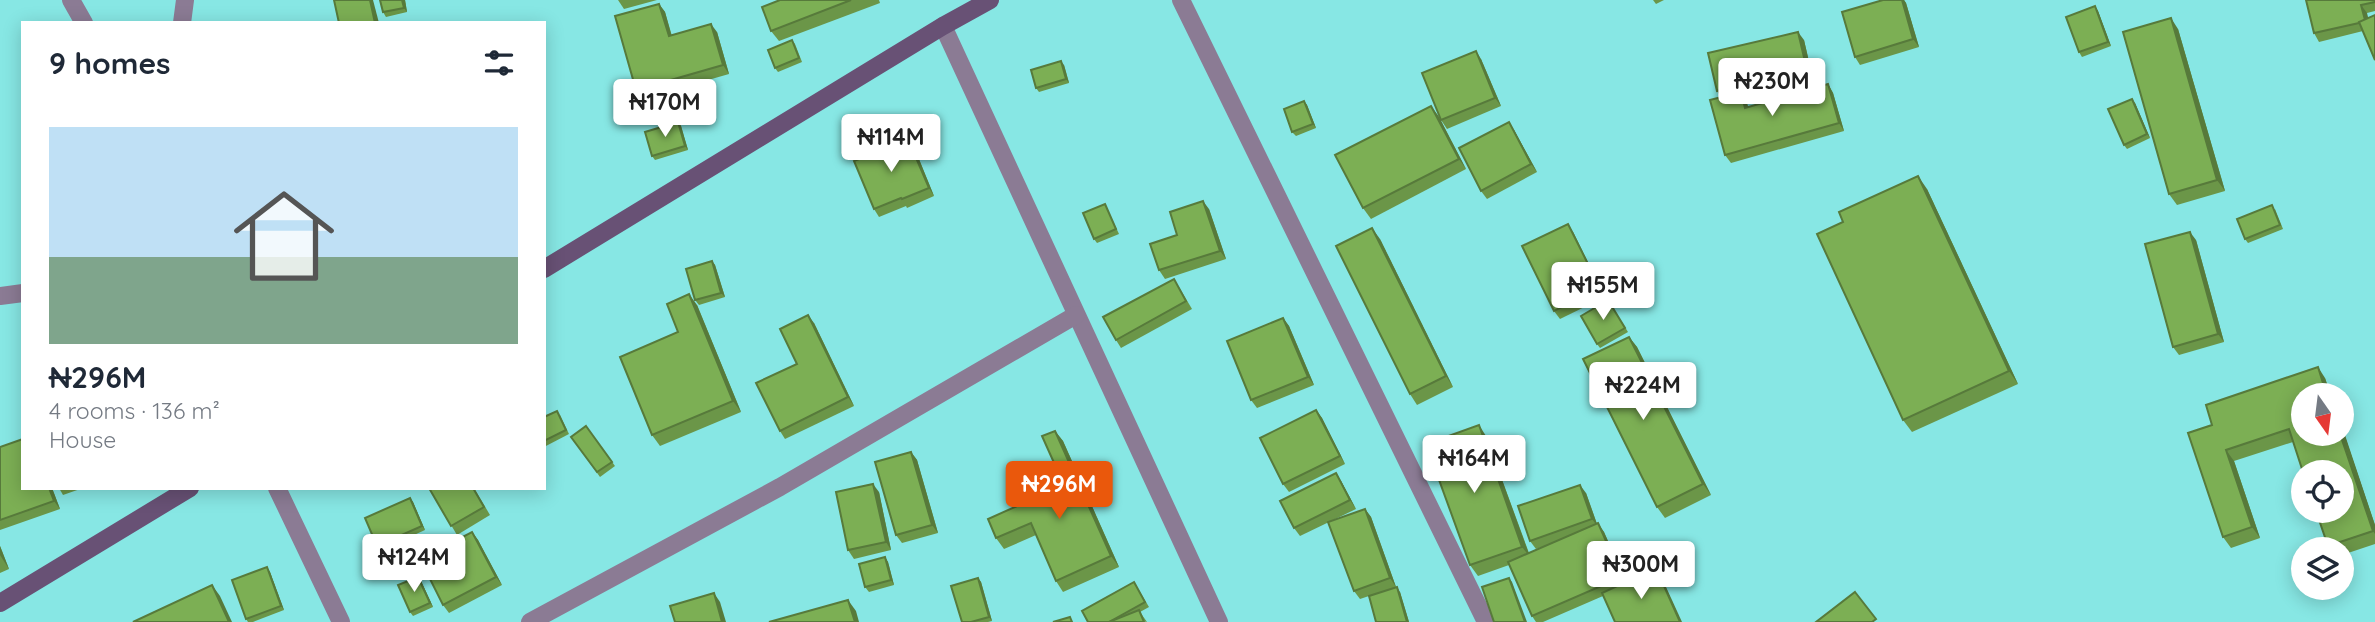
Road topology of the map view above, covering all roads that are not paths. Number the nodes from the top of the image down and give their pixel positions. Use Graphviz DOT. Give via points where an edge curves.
graph roads {
  1 [pos="71,0"];
  2 [pos="185,0"];
  3 [pos="990,0"];
  4 [pos="1181,0"];
  5 [pos="83,21"];
  6 [pos="181,21"];
  7 [pos="943,26"];
  8 [pos="546,268"];
  9 [pos="21,293"];
  10 [pos="0,296"];
  11 [pos="1076,315"];
  12 [pos="187,490"];
  13 [pos="277,490"];
  14 [pos="0,603"];
  15 [pos="341,622"];
  16 [pos="530,622"];
  17 [pos="1219,622"];
  18 [pos="1486,622"];
  1 -- 5 [label="street"];
  2 -- 6 [label="street"];
  3 -- 7 [label="main road"];
  4 -- 18 [label="street"];
  7 -- 8 [label="main road"];
  7 -- 11 [label="street"];
  9 -- 10 [label="street"];
  11 -- 16 [label="street" via="780,486"];
  11 -- 17 [label="street"];
  12 -- 14 [label="main road"];
  13 -- 15 [label="street"];
}
